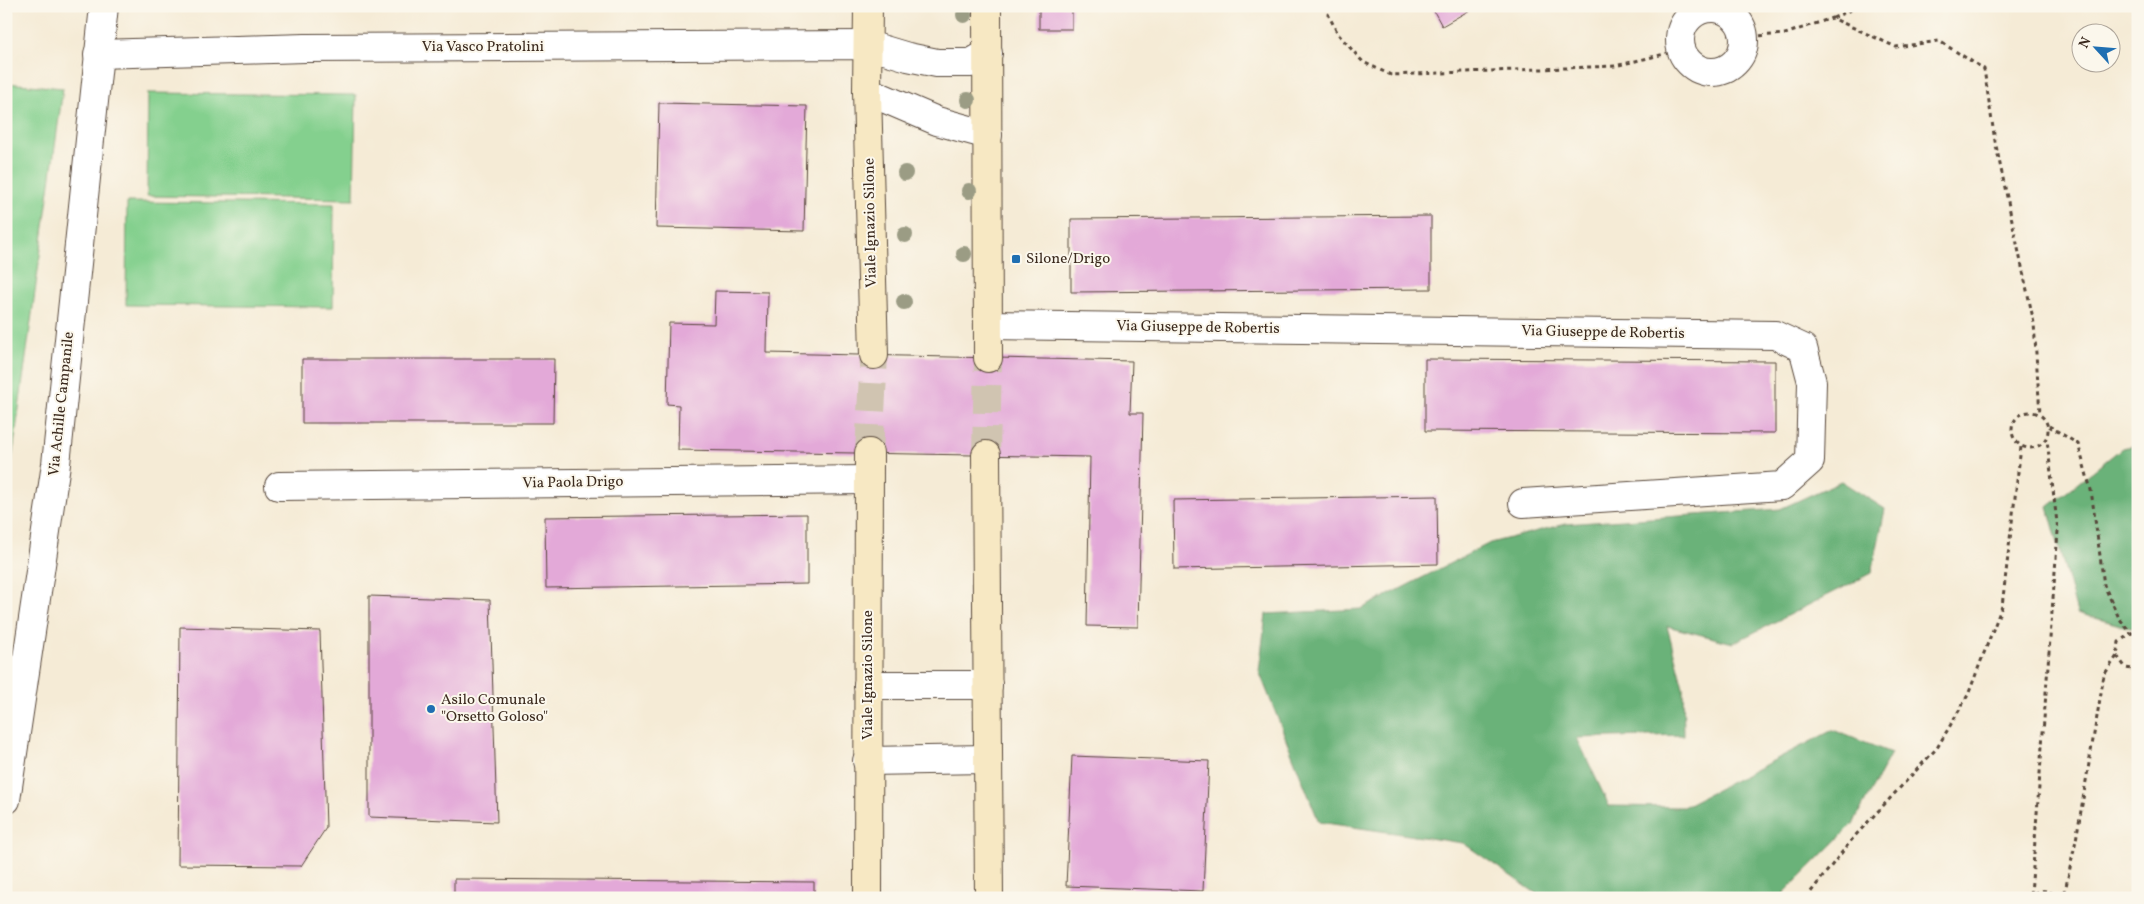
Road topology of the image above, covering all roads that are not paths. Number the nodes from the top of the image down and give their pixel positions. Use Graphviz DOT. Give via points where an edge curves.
graph roads {
  1 [pos="104,6"];
  2 [pos="868,6"];
  3 [pos="987,6"];
  4 [pos="1683,13"];
  5 [pos="868,45"];
  6 [pos="988,53"];
  7 [pos="98,54"];
  8 [pos="867,91"];
  9 [pos="988,135"];
  10 [pos="989,325"];
  11 [pos="874,355"];
  12 [pos="988,358"];
  13 [pos="869,453"];
  14 [pos="986,455"];
  15 [pos="868,480"];
  16 [pos="279,486"];
  17 [pos="1523,503"];
  18 [pos="868,685"];
  19 [pos="988,685"];
  20 [pos="988,760"];
  21 [pos="868,761"];
  22 [pos="6,800"];
  23 [pos="868,898"];
  24 [pos="989,898"];
  1 -- 7 [label="street, Via Achille Campanile"];
  2 -- 5 [label="street, Viale Ignazio Silone"];
  3 -- 6 [label="street"];
  4 -- 4 [label="street" via="1680,34 1686,61 1695,69 1706,72 1730,68 1743,49 1740,24 1721,9"];
  5 -- 6 [label="street, Via Vasco Pratolini" via="937,62 971,63"];
  5 -- 7 [label="street, Via Vasco Pratolini" via="305,48"];
  5 -- 8 [label="street, Viale Ignazio Silone"];
  6 -- 9 [label="street"];
  7 -- 22 [label="street, Via Achille Campanile" via="56,464"];
  8 -- 9 [label="street" via="937,121"];
  8 -- 11 [label="street, Viale Ignazio Silone"];
  9 -- 10 [label="street"];
  10 -- 12 [label="street"];
  10 -- 17 [label="street, Via Giuseppe de Robertis" via="1776,335 1803,348 1812,382 1810,461 1782,486"];
  13 -- 15 [label="street, Viale Ignazio Silone"];
  14 -- 19 [label="street"];
  15 -- 16 [label="street, Via Paola Drigo"];
  15 -- 18 [label="street, Viale Ignazio Silone"];
  18 -- 19 [label="street"];
  18 -- 21 [label="street, Viale Ignazio Silone"];
  19 -- 20 [label="street"];
  20 -- 21 [label="street"];
  20 -- 24 [label="street"];
  21 -- 23 [label="street, Viale Ignazio Silone"];
}
